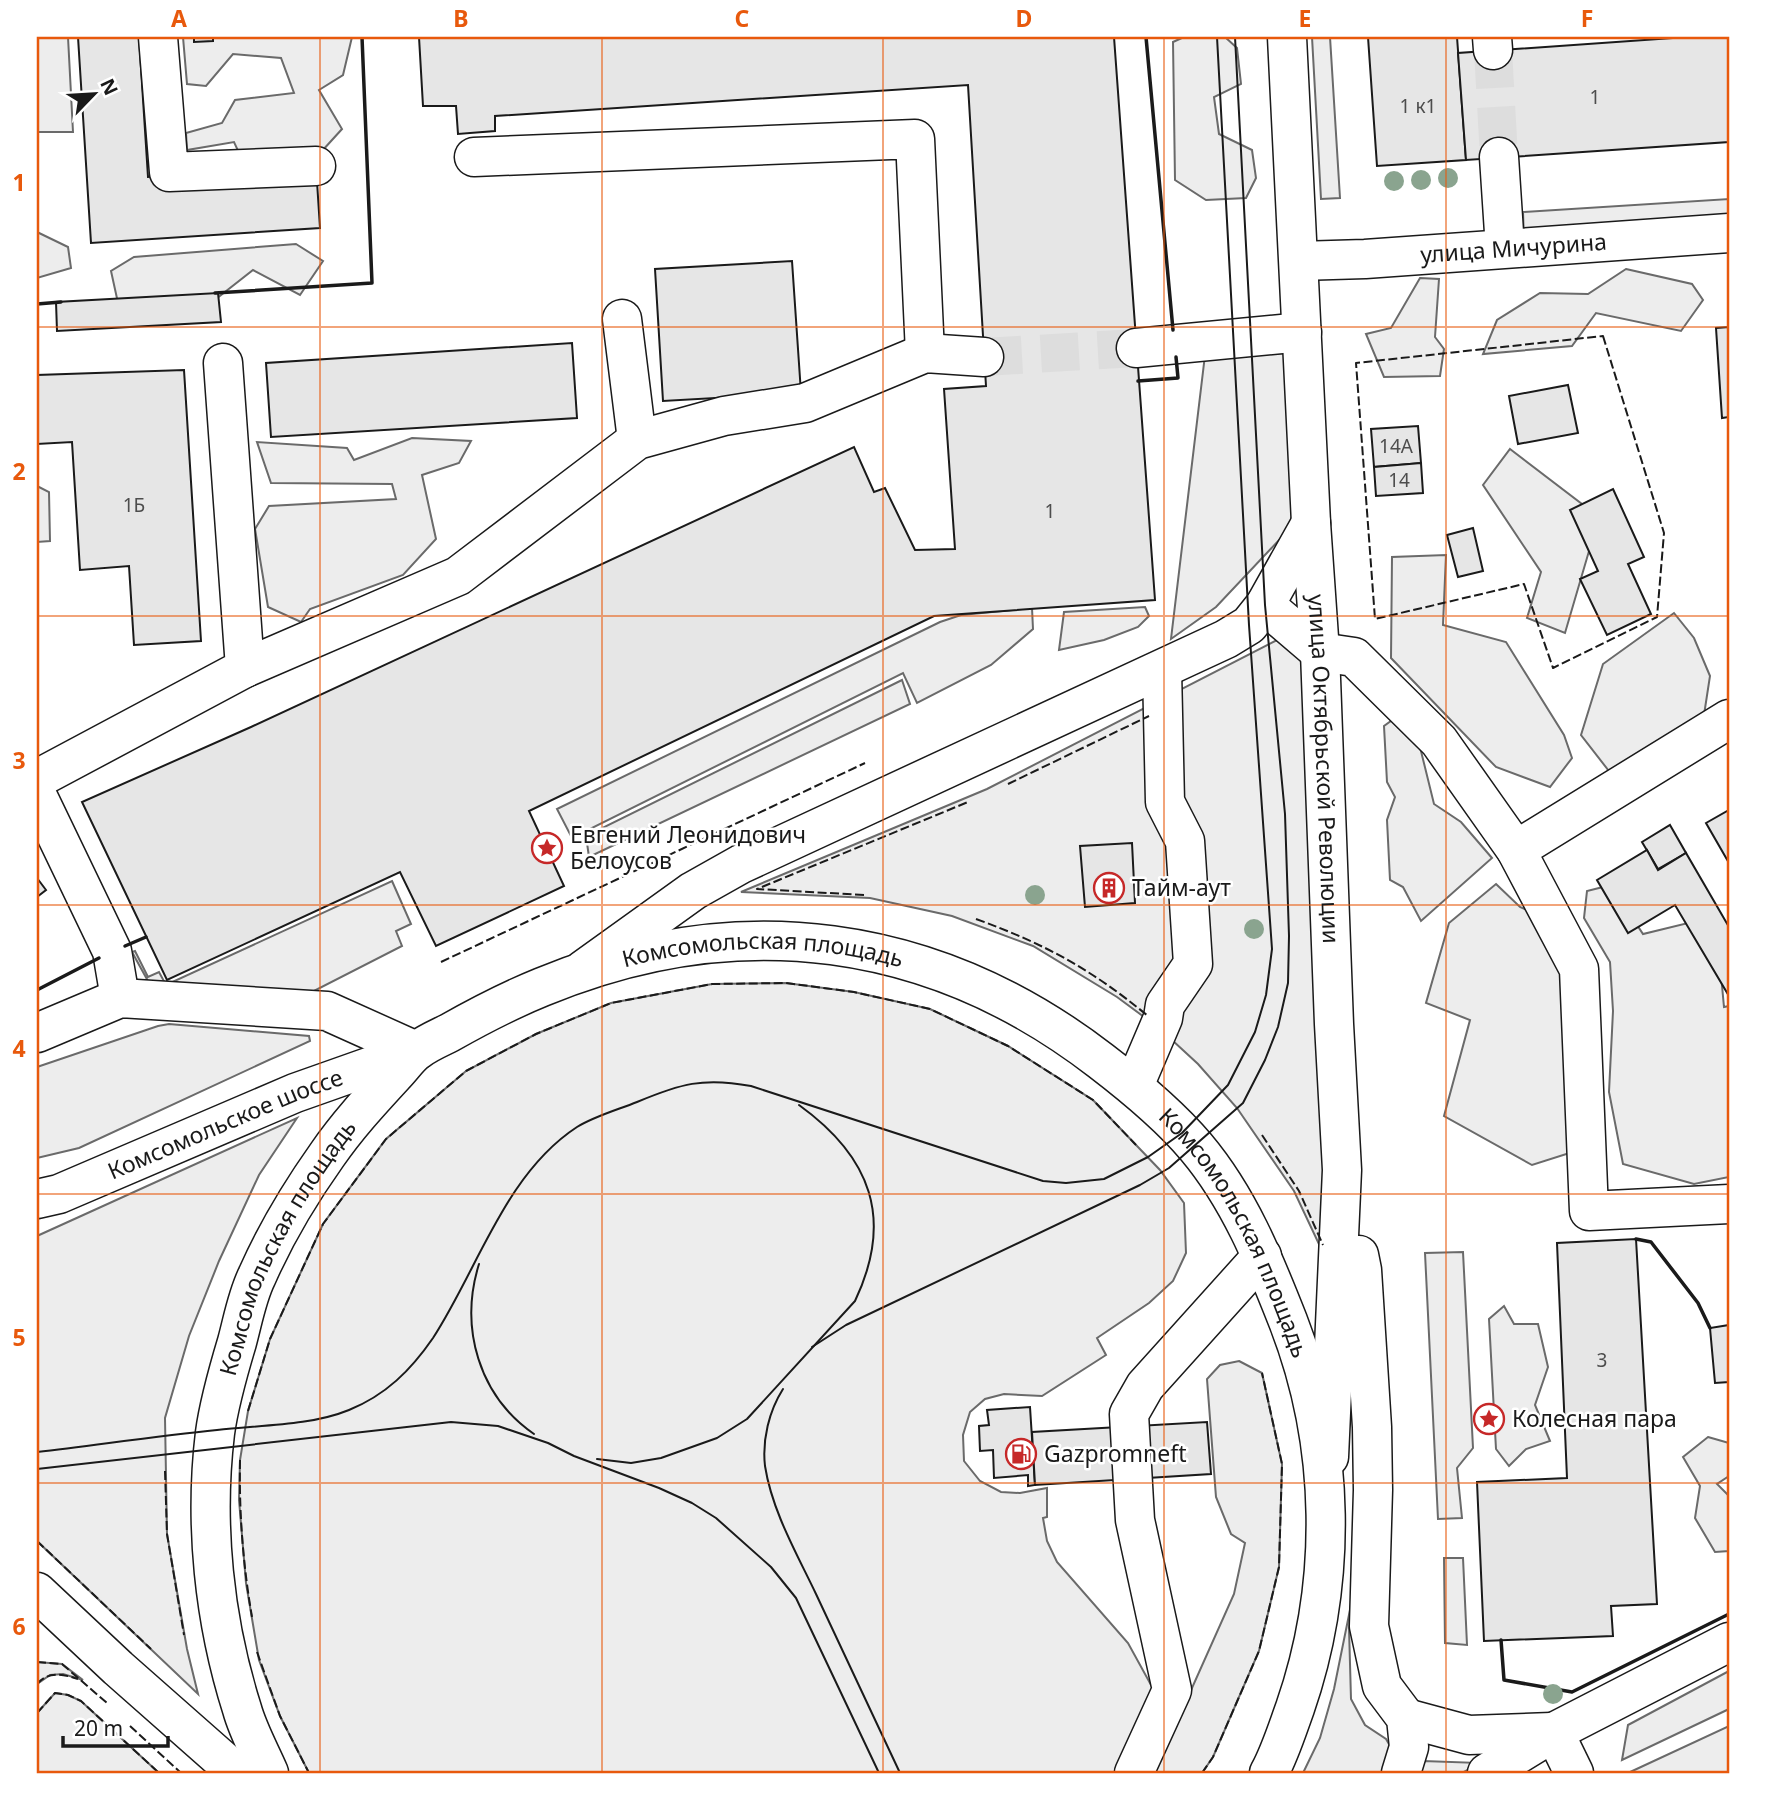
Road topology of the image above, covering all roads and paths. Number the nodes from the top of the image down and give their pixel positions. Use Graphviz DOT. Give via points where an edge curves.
graph roads {
  1 [pos="158,37"];
  2 [pos="1287,37"];
  3 [pos="474,157"];
  4 [pos="1499,158"];
  5 [pos="316,166"];
  6 [pos="1729,233"];
  7 [pos="1505,248"];
  8 [pos="1299,261"];
  9 [pos="622,319"];
  10 [pos="1302,332"];
  11 [pos="1136,348"];
  12 [pos="926,353"];
  13 [pos="984,357"];
  14 [pos="223,363"];
  15 [pos="637,440"];
  16 [pos="1311,523"];
  17 [pos="1265,605"];
  18 [pos="1320,652"];
  19 [pos="245,668"];
  20 [pos="1162,670"];
  21 [pos="1729,719"];
  22 [pos="37,779"];
  23 [pos="37,795"];
  24 [pos="1516,850"];
  25 [pos="583,970"];
  26 [pos="120,998"];
  27 [pos="37,1033"];
  28 [pos="416,1051"];
  29 [pos="1134,1086"];
  30 [pos="1342,1170"];
  31 [pos="37,1199"];
  32 [pos="1729,1204"];
  33 [pos="1262,1256"];
  34 [pos="1327,1503"];
  35 [pos="41,1604"];
  36 [pos="1728,1647"];
  37 [pos="1406,1718"];
  38 [pos="1554,1732"];
  39 [pos="237,1773"];
  40 [pos="269,1773"];
  41 [pos="1134,1773"];
  42 [pos="1269,1773"];
  43 [pos="1401,1773"];
  44 [pos="1487,1773"];
  45 [pos="1574,1773"];
  1 -- 5 [label="street" via="169,172"];
  2 -- 8 [label="street, улица Октябрьской Революции"];
  3 -- 12 [label="street" via="915,139"];
  4 -- 7 [label="street"];
  6 -- 7 [label="street, улица Мичурина"];
  7 -- 8 [label="street, улица Мичурина"];
  8 -- 10 [label="street, улица Октябрьской Революции"];
  9 -- 15 [label="street"];
  10 -- 11 [label="street"];
  10 -- 16 [label="street, улица Октябрьской Революции"];
  12 -- 13 [label="street"];
  12 -- 15 [label="street" via="805,403 724,416"];
  14 -- 19 [label="street"];
  15 -- 19 [label="street" via="458,576"];
  16 -- 17 [label="street"];
  16 -- 18 [label="street, улица Октябрьской Революции"];
  17 -- 18 [label="street"];
  17 -- 20 [label="street" via="1249,625"];
  18 -- 24 [label="street" via="1354,657 1439,741"];
  18 -- 30 [label="street, улица Октябрьской Революции"];
  19 -- 22 [label="street"];
  20 -- 25 [label="street" via="741,864 693,891"];
  20 -- 29 [label="street" via="1165,802 1185,841 1193,964 1165,1005"];
  21 -- 24 [label="street"];
  23 -- 26 [label="street" via="112,951"];
  24 -- 32 [label="street" via="1578,969 1589,1211"];
  25 -- 28 [label="street, Комсомольская площадь" via="505,1002"];
  25 -- 29 [label="street, Комсомольская площадь" via="676,948 749,940 818,942 897,957 971,983 1026,1011"];
  26 -- 27 [label="street"];
  26 -- 28 [label="street" via="327,1011"];
  28 -- 31 [label="street, Комсомольское шоссе" via="295,1094 60,1194"];
  28 -- 40 [label="street, Комсомольская площадь" via="346,1128 297,1197 254,1281 216,1430 211,1530 221,1626 243,1714"];
  29 -- 33 [label="street, Комсомольская площадь" via="1208,1163"];
  30 -- 34 [label="street, улица Октябрьской Революции"];
  30 -- 37 [label="street" via="1362,1270 1372,1427 1369,1626 1382,1686"];
  33 -- 34 [label="street, Комсомольская площадь" via="1313,1399"];
  33 -- 41 [label="street" via="1144,1386 1129,1414 1135,1520 1172,1690"];
  34 -- 42 [label="street, Комсомольская площадь" via="1324,1589 1305,1680"];
  35 -- 39 [label="street"];
  36 -- 38 [label="street"];
  37 -- 38 [label="street" via="1469,1735"];
  37 -- 43 [label="street" via="1409,1747"];
  38 -- 44 [label="street"];
  38 -- 45 [label="street"];
}
